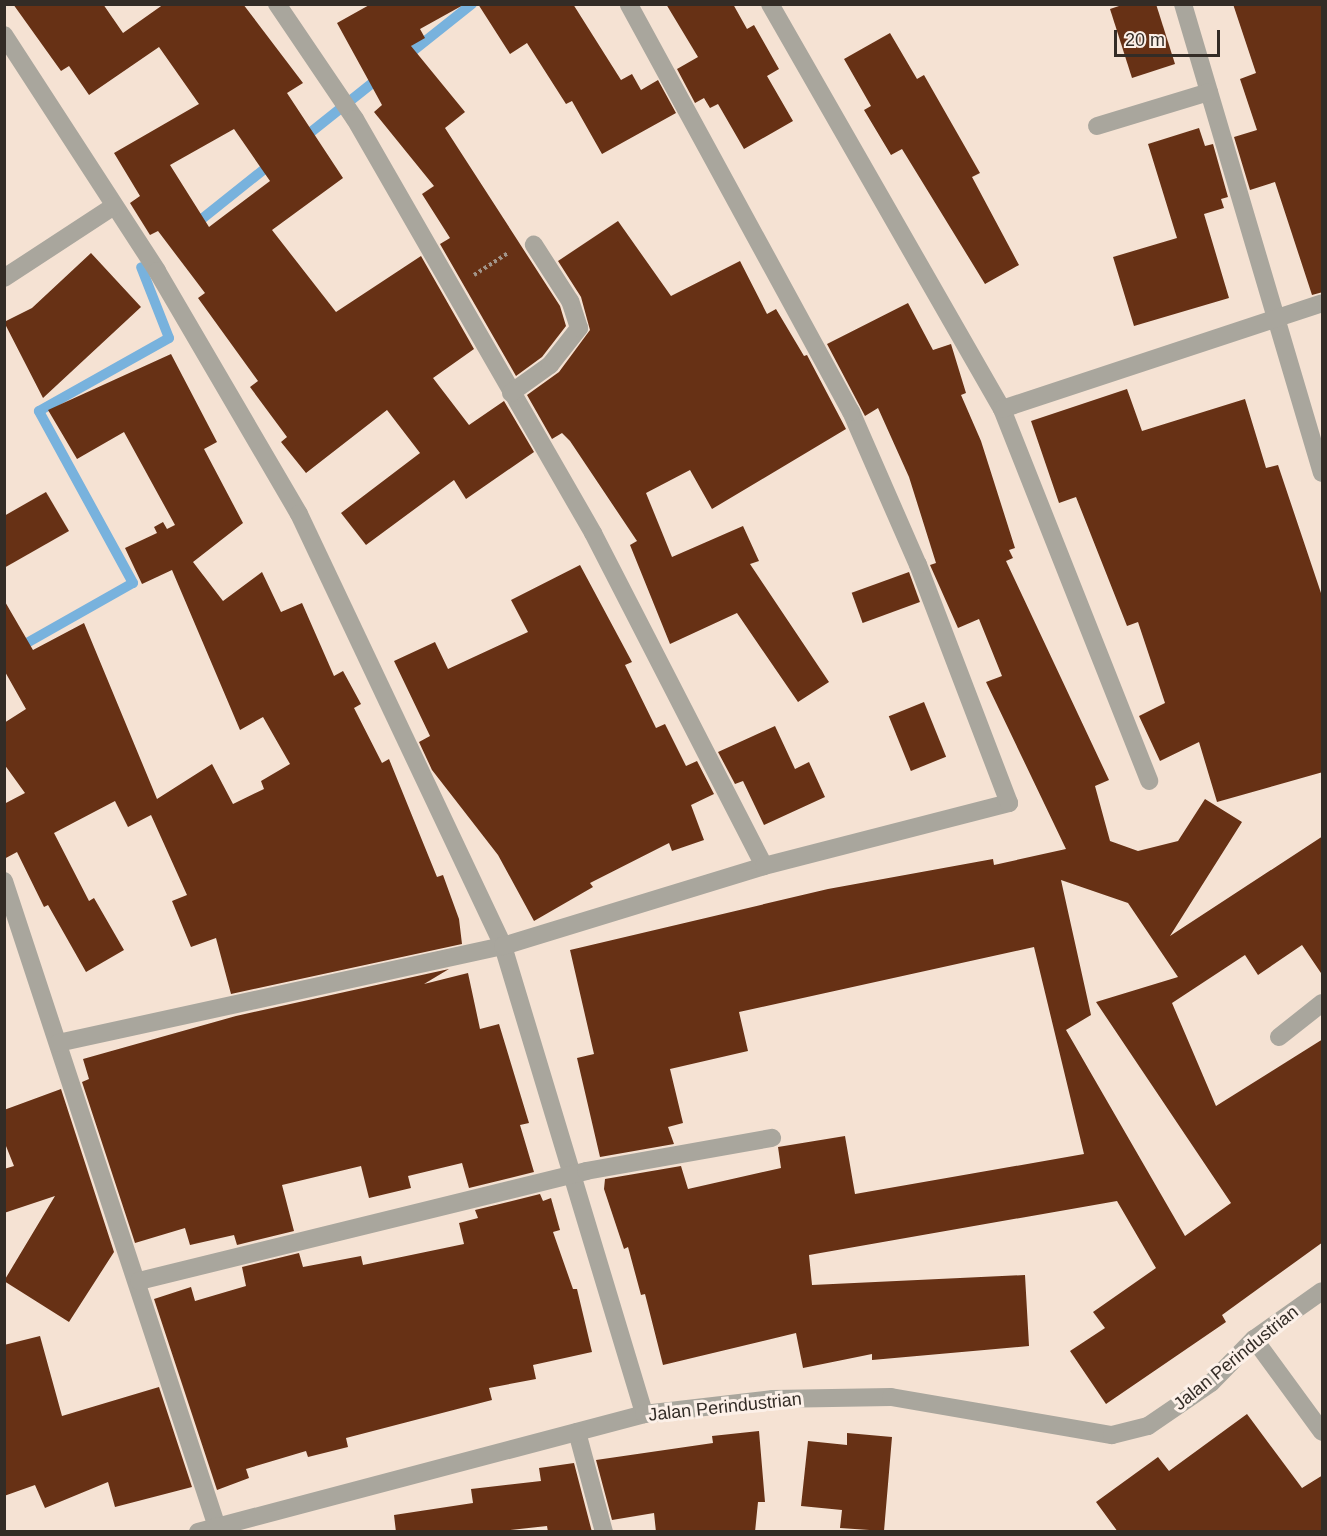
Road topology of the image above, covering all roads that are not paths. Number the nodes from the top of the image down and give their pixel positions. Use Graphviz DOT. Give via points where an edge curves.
graph roads {
  1 [pos="277,4"];
  2 [pos="629,4"];
  3 [pos="770,4"];
  4 [pos="1183,4"];
  5 [pos="4,35"];
  6 [pos="1209,92"];
  7 [pos="1097,126"];
  8 [pos="114,206"];
  9 [pos="534,245"];
  10 [pos="4,278"];
  11 [pos="1323,303"];
  12 [pos="1275,317"];
  13 [pos="511,393"];
  14 [pos="1002,409"];
  15 [pos="1323,473"];
  16 [pos="1149,781"];
  17 [pos="764,866"];
  18 [pos="4,881"];
  19 [pos="502,946"];
  20 [pos="1323,1003"];
  21 [pos="1279,1037"];
  22 [pos="58,1043"];
  23 [pos="772,1138"];
  24 [pos="574,1176"];
  25 [pos="139,1281"];
  26 [pos="1323,1291"];
  27 [pos="1254,1339"];
  28 [pos="644,1414"];
  29 [pos="577,1432"];
  30 [pos="1323,1432"];
  31 [pos="217,1527"];
  32 [pos="198,1532"];
  33 [pos="604,1532"];
  1 -- 13 [label="street" via="355,119"];
  2 -- 17 [label="street" via="851,412 918,566 1010,799"];
  3 -- 14 [label="street"];
  4 -- 6 [label="street"];
  5 -- 8 [label="street"];
  6 -- 7 [label="street"];
  6 -- 12 [label="street"];
  8 -- 10 [label="street"];
  8 -- 19 [label="street" via="299,514"];
  9 -- 13 [label="street" via="570,301 579,328 550,365"];
  11 -- 12 [label="street"];
  12 -- 14 [label="street"];
  12 -- 15 [label="street"];
  13 -- 17 [label="street" via="593,533"];
  14 -- 16 [label="street"];
  17 -- 19 [label="street"];
  18 -- 22 [label="street"];
  19 -- 22 [label="street"];
  19 -- 24 [label="street"];
  20 -- 21 [label="street"];
  22 -- 25 [label="street"];
  23 -- 24 [label="street" via="676,1152"];
  24 -- 25 [label="street"];
  24 -- 28 [label="street"];
  25 -- 31 [label="street"];
  26 -- 27 [label="street, Jalan Perindustrian"];
  27 -- 28 [label="street, Jalan Perindustrian" via="1210,1383 1157,1420 1112,1435 891,1397 773,1399"];
  27 -- 30 [label="street"];
  28 -- 29 [label="street, Jalan Perindustrian"];
  29 -- 31 [label="street, Jalan Perindustrian"];
  29 -- 33 [label="street"];
  31 -- 32 [label="street, Jalan Perindustrian"];
}
